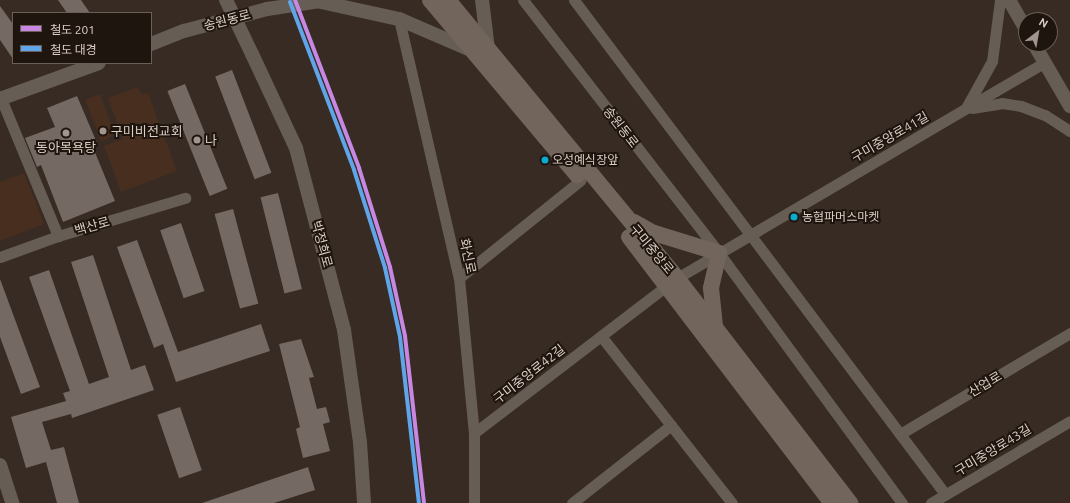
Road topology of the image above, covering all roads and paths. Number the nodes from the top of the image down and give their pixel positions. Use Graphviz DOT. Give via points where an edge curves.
graph roads {
  1 [pos="226,0"];
  2 [pos="304,0"];
  3 [pos="430,0"];
  4 [pos="448,0"];
  5 [pos="482,0"];
  6 [pos="523,0"];
  7 [pos="574,0"];
  8 [pos="1000,0"];
  9 [pos="1009,0"];
  10 [pos="325,1"];
  11 [pos="267,9"];
  12 [pos="1018,16"];
  13 [pos="399,20"];
  14 [pos="152,44"];
  15 [pos="480,50"];
  16 [pos="1038,52"];
  17 [pos="1044,62"];
  18 [pos="96,64"];
  19 [pos="1,98"];
  20 [pos="1070,106"];
  21 [pos="966,109"];
  22 [pos="1070,131"];
  23 [pos="581,180"];
  24 [pos="185,198"];
  25 [pos="626,217"];
  26 [pos="750,235"];
  27 [pos="58,236"];
  28 [pos="719,253"];
  29 [pos="0,257"];
  30 [pos="459,278"];
  31 [pos="671,282"];
  32 [pos="715,328"];
  33 [pos="1070,333"];
  34 [pos="601,336"];
  35 [pos="1070,421"];
  36 [pos="671,425"];
  37 [pos="474,434"];
  38 [pos="900,434"];
  39 [pos="0,465"];
  40 [pos="945,494"];
  41 [pos="12,503"];
  42 [pos="364,503"];
  43 [pos="474,503"];
  44 [pos="572,503"];
  45 [pos="732,503"];
  46 [pos="832,503"];
  47 [pos="850,503"];
  48 [pos="902,503"];
  49 [pos="931,503"];
  1 -- 42 [label="street, 박정희로, bridge" via="296,148 344,330 360,442"];
  2 -- 11 [label="street"];
  3 -- 15 [label="main road, 구미중앙로"];
  4 -- 15 [label="main road, 구미중앙로"];
  5 -- 15 [label="street"];
  6 -- 28 [label="street, 송원동로"];
  7 -- 26 [label="street"];
  8 -- 21 [label="street" via="992,61"];
  9 -- 12 [label="street"];
  10 -- 11 [label="street, 송원동로"];
  10 -- 13 [label="street"];
  11 -- 14 [label="street, 송원동로" via="184,31"];
  13 -- 15 [label="street"];
  13 -- 30 [label="street, 화신로"];
  15 -- 23 [label="main road, 구미중앙로"];
  15 -- 25 [label="main road, 구미중앙로"];
  16 -- 17 [label="street"];
  17 -- 20 [label="street"];
  17 -- 21 [label="street, 구미중앙로41길"];
  18 -- 19 [label="street"];
  19 -- 27 [label="street"];
  21 -- 22 [label="street" via="1002,103 1021,106 1045,115"];
  21 -- 26 [label="street, 구미중앙로41길"];
  23 -- 30 [label="street"];
  23 -- 31 [label="main road, 구미중앙로"];
  24 -- 27 [label="street, 백산로"];
  25 -- 28 [label="main road" via="654,233"];
  25 -- 31 [label="main road, 구미중앙로"];
  26 -- 28 [label="street, 구미중앙로41길"];
  26 -- 38 [label="street"];
  27 -- 29 [label="street, 백산로"];
  28 -- 31 [label="street, 구미중앙로41길"];
  28 -- 32 [label="main road" via="711,288"];
  28 -- 48 [label="street"];
  30 -- 37 [label="street, 화신로"];
  31 -- 32 [label="main road, 구미중앙로"];
  31 -- 34 [label="street, 구미중앙로42길"];
  31 -- 46 [label="main road, 구미중앙로"];
  32 -- 47 [label="main road, 구미중앙로"];
  33 -- 38 [label="street, 산업로"];
  34 -- 36 [label="street"];
  34 -- 37 [label="street, 구미중앙로42길"];
  35 -- 40 [label="street, 구미중앙로43길"];
  36 -- 44 [label="street"];
  36 -- 45 [label="street"];
  37 -- 43 [label="street, 화신로"];
  38 -- 40 [label="street"];
  39 -- 41 [label="street"];
  40 -- 49 [label="street, 구미중앙로43길"];
}
